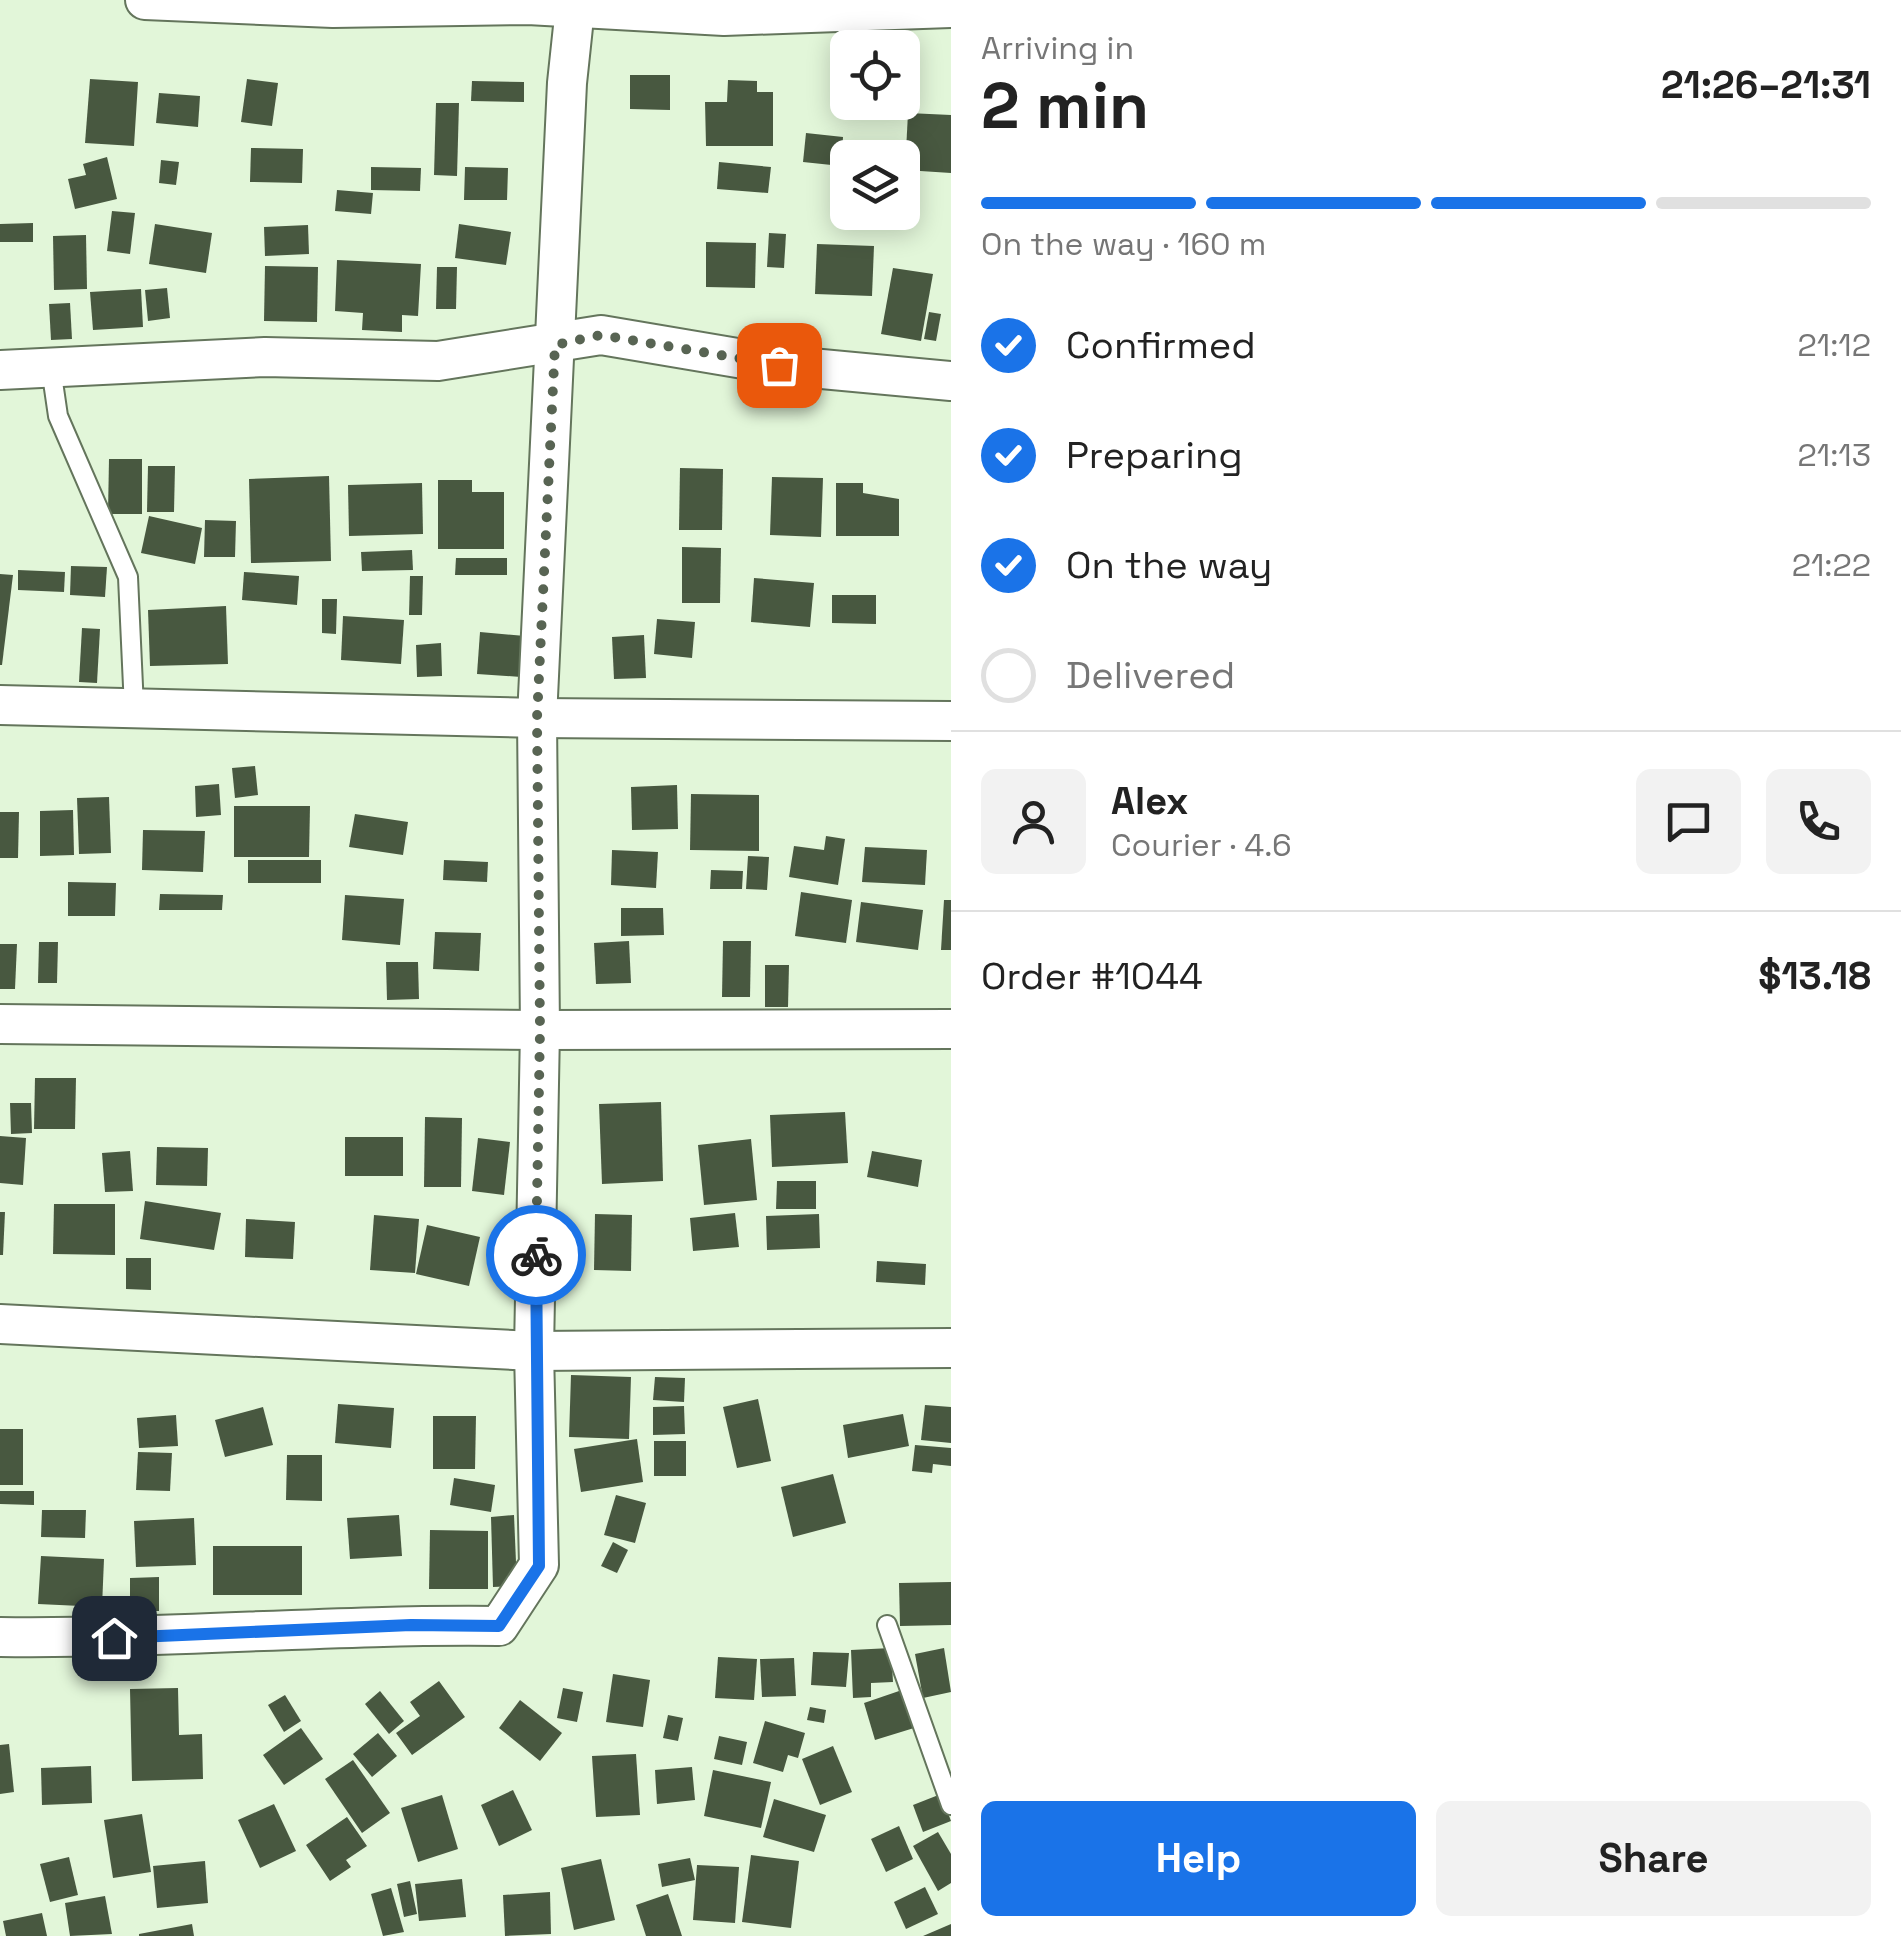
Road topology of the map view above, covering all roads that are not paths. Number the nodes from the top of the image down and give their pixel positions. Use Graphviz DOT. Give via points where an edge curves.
graph roads {
  1 [pos="146,0"];
  2 [pos="575,8"];
  3 [pos="951,8"];
  4 [pos="555,345"];
  5 [pos="51,368"];
  6 [pos="0,370"];
  7 [pos="951,381"];
  8 [pos="0,705"];
  9 [pos="134,708"];
  10 [pos="537,718"];
  11 [pos="951,721"];
  12 [pos="0,1024"];
  13 [pos="951,1029"];
  14 [pos="540,1030"];
  15 [pos="0,1324"];
  16 [pos="951,1348"];
  17 [pos="534,1351"];
  18 [pos="887,1625"];
  19 [pos="0,1637"];
  20 [pos="951,1804"];
  1 -- 2 [label="street"];
  2 -- 3 [label="street" via="724,16"];
  2 -- 4 [label="street"];
  4 -- 5 [label="street" via="438,362 265,358"];
  4 -- 7 [label="street" via="601,335 779,365"];
  4 -- 10 [label="street"];
  5 -- 6 [label="street"];
  5 -- 9 [label="lane" via="58,416 128,577"];
  8 -- 9 [label="street"];
  9 -- 10 [label="street"];
  10 -- 11 [label="street"];
  10 -- 14 [label="street"];
  12 -- 14 [label="street"];
  13 -- 14 [label="street"];
  14 -- 17 [label="street"];
  15 -- 17 [label="street"];
  16 -- 17 [label="street"];
  17 -- 19 [label="street" via="539,1566 499,1626"];
  18 -- 20 [label="lane"];
}
